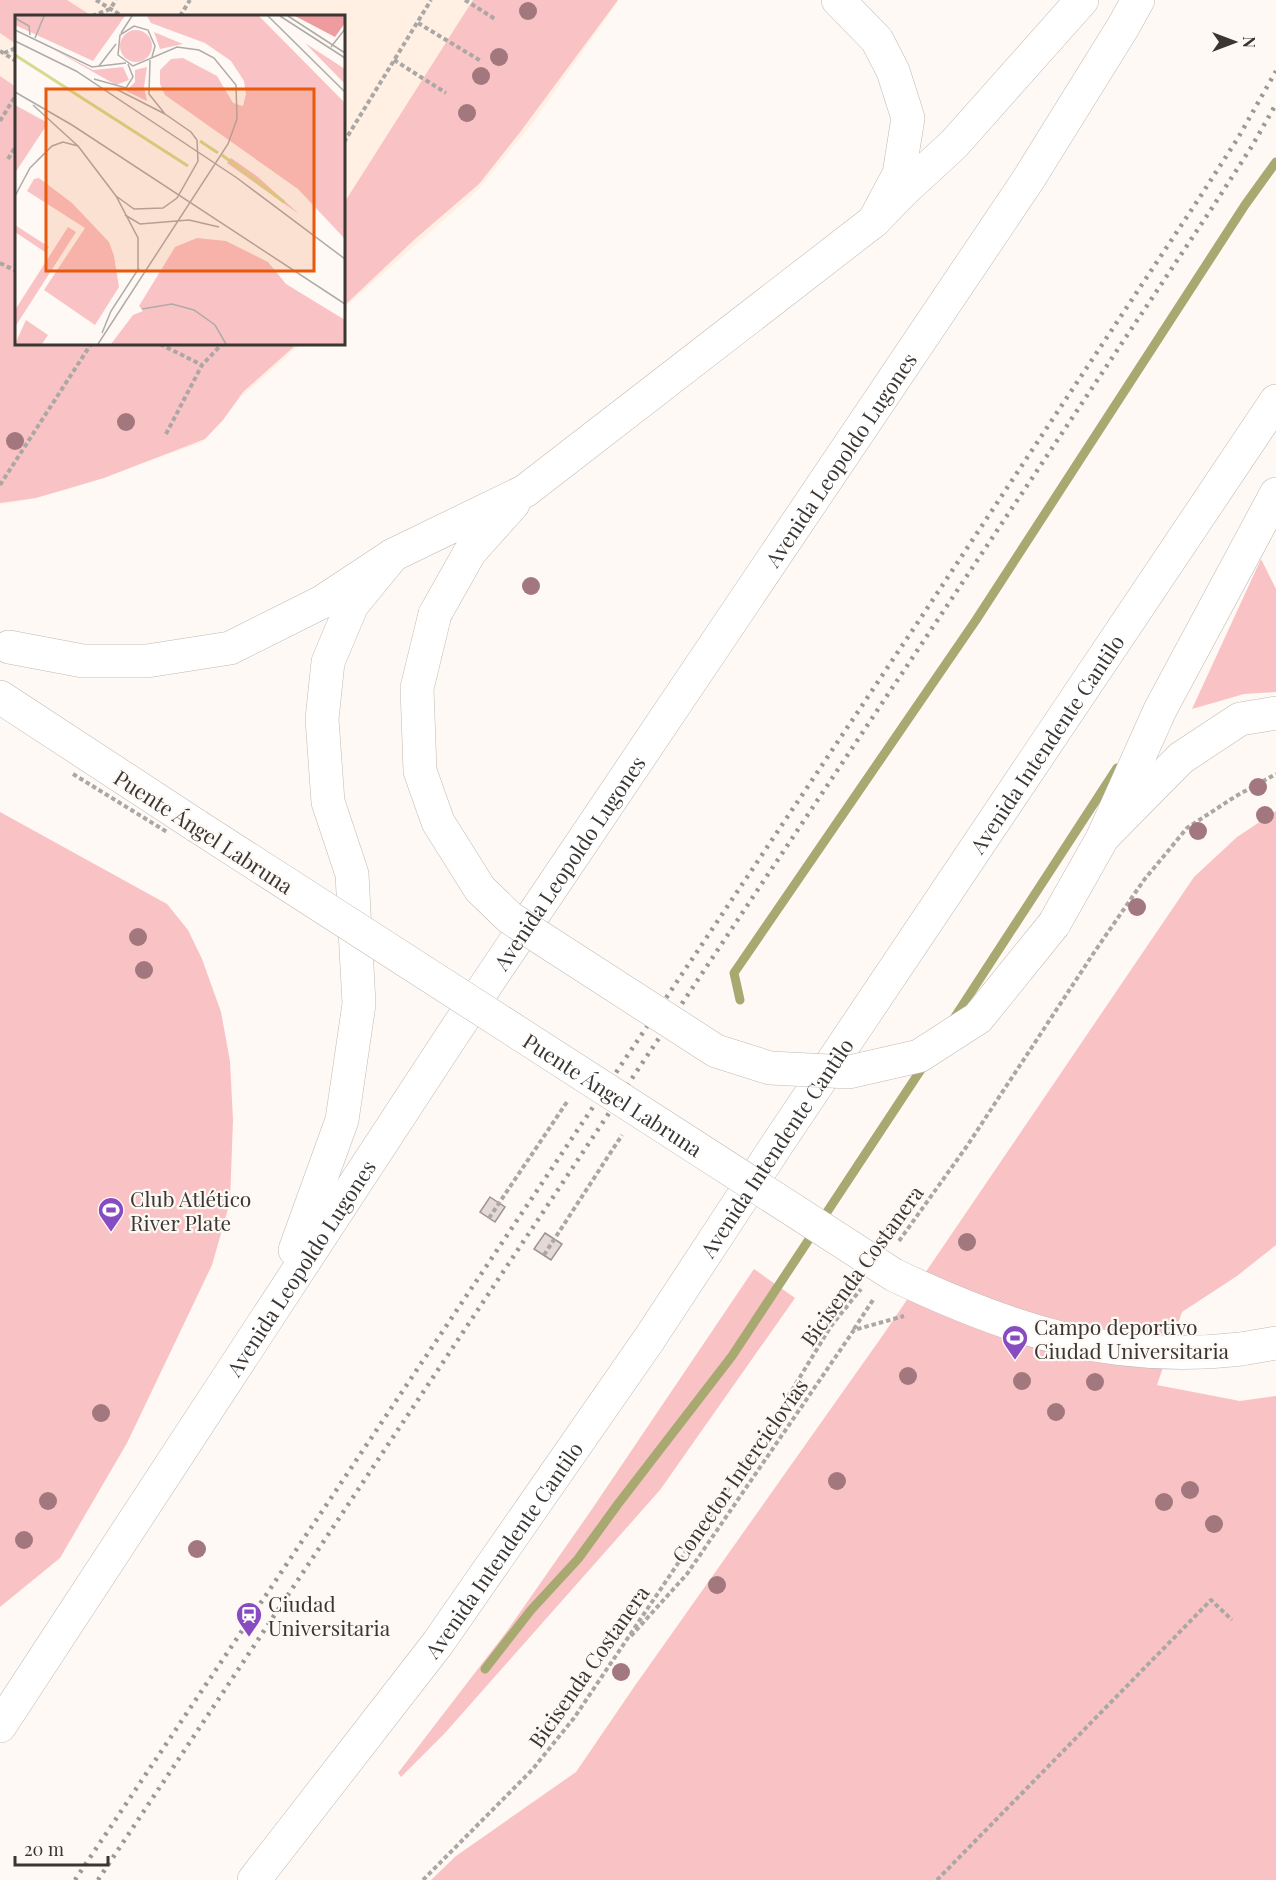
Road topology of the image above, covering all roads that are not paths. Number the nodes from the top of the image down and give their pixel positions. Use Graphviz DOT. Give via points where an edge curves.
graph roads {
  1 [pos="838,0"];
  2 [pos="1082,0"];
  3 [pos="1138,0"];
  4 [pos="874,222"];
  5 [pos="1276,401"];
  6 [pos="525,491"];
  7 [pos="1276,494"];
  8 [pos="393,555"];
  9 [pos="4,644"];
  10 [pos="65,676"];
  11 [pos="0,697"];
  12 [pos="1276,713"];
  13 [pos="1103,837"];
  14 [pos="276,1302"];
  15 [pos="1276,1342"];
  16 [pos="0,1726"];
  17 [pos="254,1880"];
  1 -- 4 [label="main road" via="877,40 893,71 908,118 898,174"];
  2 -- 4 [label="main road" via="954,144"];
  3 -- 14 [label="main road, Avenida Leopoldo Lugones" via="1028,180"];
  4 -- 6 [label="main road"];
  5 -- 17 [label="main road, Avenida Intendente Cantilo" via="650,1338 438,1643"];
  6 -- 8 [label="main road"];
  6 -- 13 [label="main road, bridge" via="470,552 435,614 417,688 420,771 438,822 480,889 510,918 716,1051 770,1068 849,1072 919,1056 978,1018 1054,924"];
  7 -- 13 [label="main road" via="1160,710"];
  8 -- 9 [label="main road" via="322,602 230,648 147,661 83,661"];
  8 -- 14 [label="main road" via="352,604 328,662 322,720 328,802 352,874 359,1004 342,1120"];
  9 -- 10 [label="main road"];
  11 -- 15 [label="main road, Puente Ángel Labruna, bridge" via="894,1275 1013,1325 1066,1340 1173,1354 1210,1353"];
  12 -- 13 [label="main road" via="1240,719 1181,758"];
  14 -- 16 [label="main road, Avenida Leopoldo Lugones"];
}
